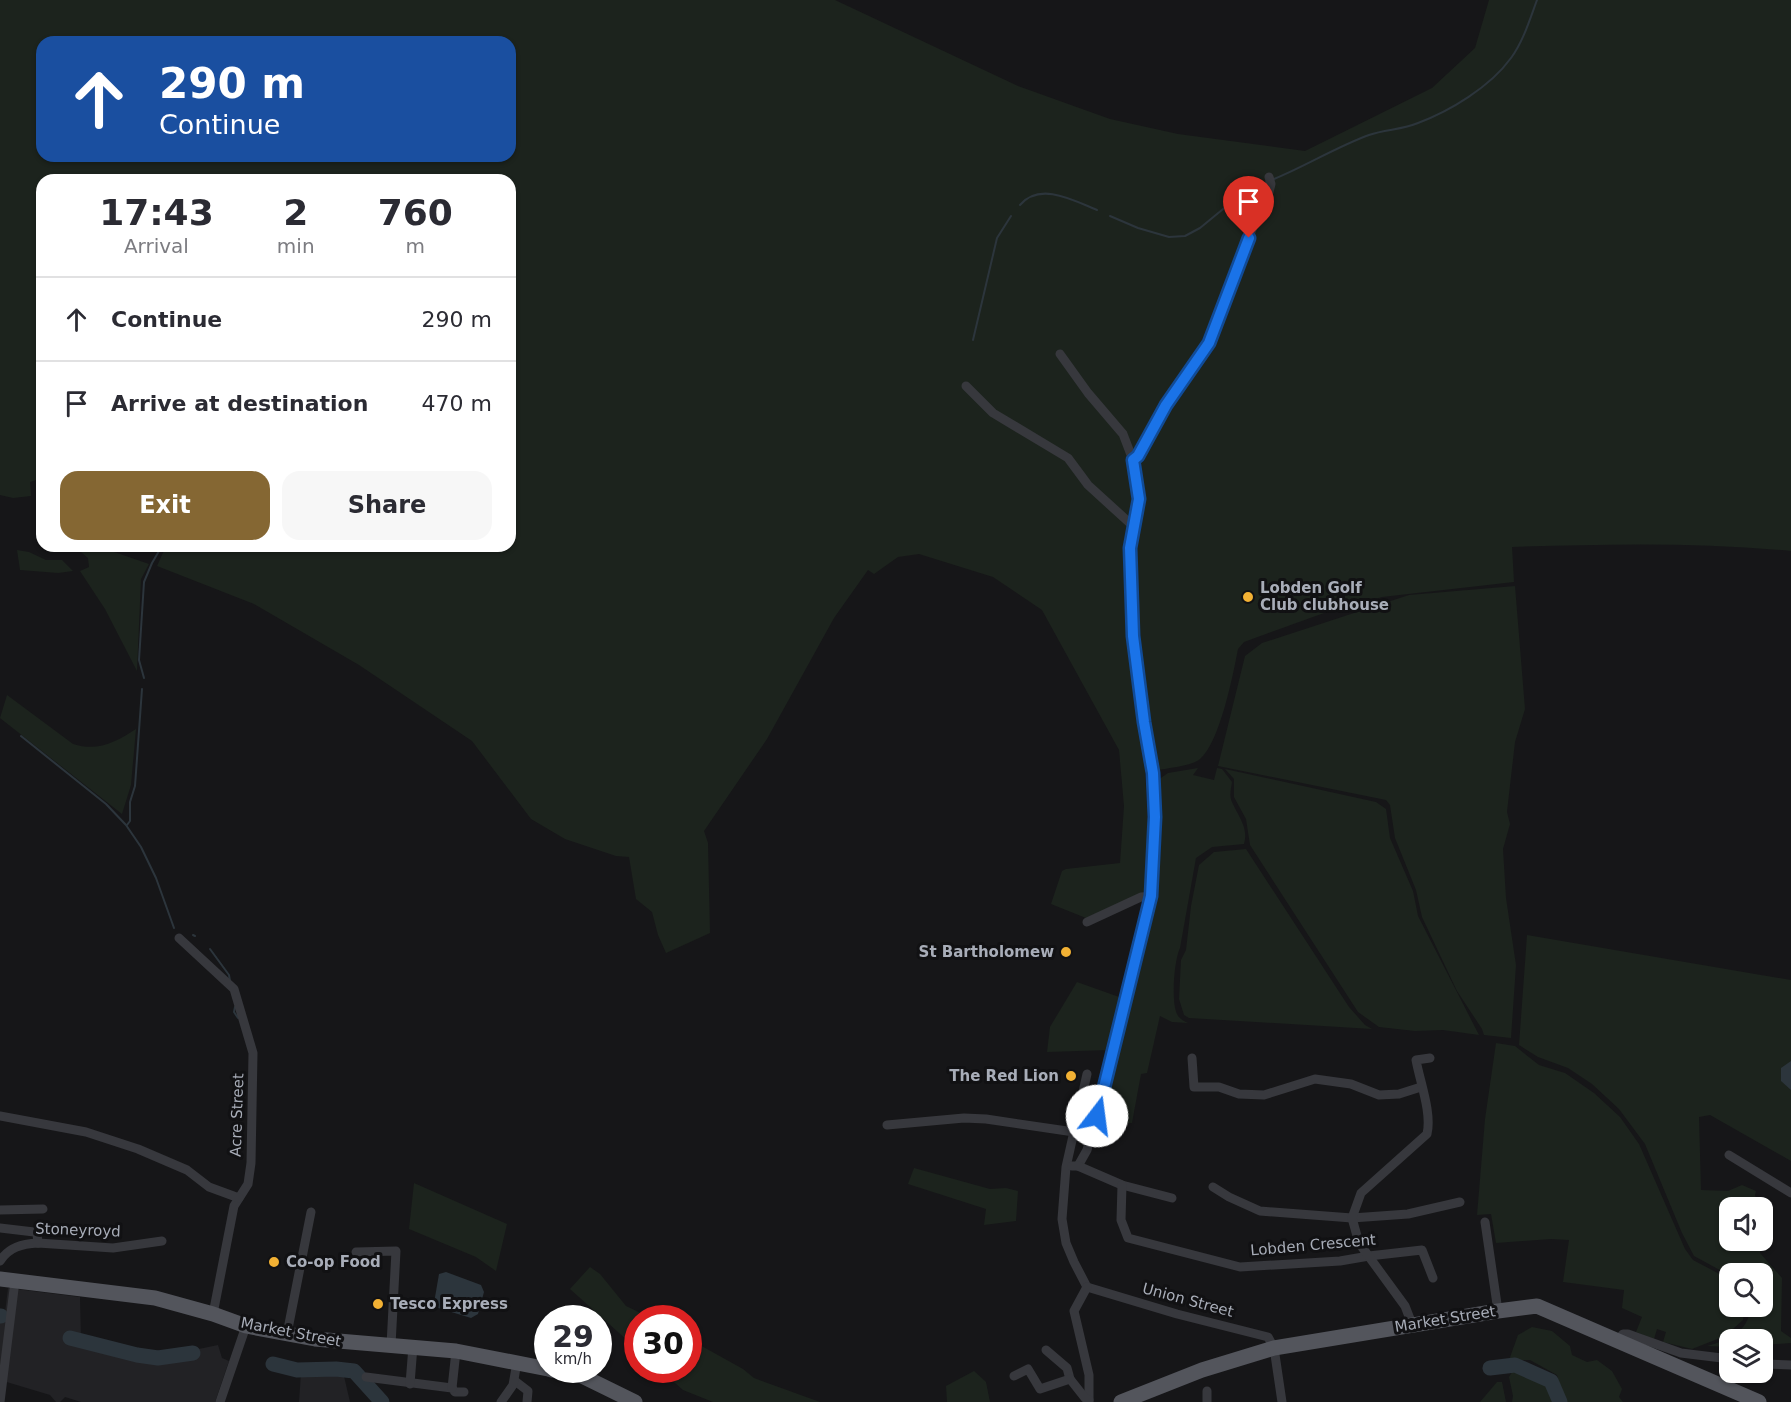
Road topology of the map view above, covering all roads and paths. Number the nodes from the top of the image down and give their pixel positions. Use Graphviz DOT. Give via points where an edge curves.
graph roads {
  1 [pos="1269,177"];
  2 [pos="1060,354"];
  3 [pos="966,386"];
  4 [pos="1133,460"];
  5 [pos="1133,526"];
  6 [pos="1151,896"];
  7 [pos="1087,922"];
  8 [pos="179,938"];
  9 [pos="1192,1058"];
  10 [pos="1430,1058"];
  11 [pos="1087,1074"];
  12 [pos="1421,1087"];
  13 [pos="0,1116"];
  14 [pos="886,1125"];
  15 [pos="1074,1132"];
  16 [pos="1729,1155"];
  17 [pos="1078,1166"];
  18 [pos="1066,1167"];
  19 [pos="1122,1185"];
  20 [pos="1213,1187"];
  21 [pos="1791,1193"];
  22 [pos="239,1198"];
  23 [pos="1172,1198"];
  24 [pos="1460,1202"];
  25 [pos="43,1209"];
  26 [pos="0,1210"];
  27 [pos="311,1212"];
  28 [pos="1352,1218"];
  29 [pos="1485,1222"];
  30 [pos="0,1228"];
  31 [pos="162,1241"];
  32 [pos="38,1243"];
  33 [pos="356,1252"];
  34 [pos="1369,1256"];
  35 [pos="0,1261"];
  36 [pos="1433,1278"];
  37 [pos="7,1280"];
  38 [pos="1088,1287"];
  39 [pos="1498,1311"];
  40 [pos="213,1314"];
  41 [pos="1412,1324"];
  42 [pos="246,1326"];
  43 [pos="287,1334"];
  44 [pos="1618,1340"];
  45 [pos="391,1345"];
  46 [pos="413,1346"];
  47 [pos="1274,1348"];
  48 [pos="1047,1350"];
  49 [pos="456,1351"];
  50 [pos="1719,1358"];
  51 [pos="517,1362"];
  52 [pos="1773,1364"];
  53 [pos="1791,1365"];
  54 [pos="534,1366"];
  55 [pos="1014,1376"];
  56 [pos="366,1377"];
  57 [pos="1070,1378"];
  58 [pos="515,1381"];
  59 [pos="596,1383"];
  60 [pos="410,1384"];
  61 [pos="452,1388"];
  62 [pos="1207,1391"];
  63 [pos="464,1392"];
  64 [pos="1089,1401"];
  65 [pos="0,1402"];
  66 [pos="220,1402"];
  67 [pos="501,1402"];
  68 [pos="527,1402"];
  69 [pos="635,1402"];
  70 [pos="1120,1402"];
  71 [pos="1207,1402"];
  72 [pos="1282,1402"];
  73 [pos="1760,1402"];
  1 -- 4 [label="street" via="1269,192 1209,343"];
  2 -- 4 [label="street" via="1123,434"];
  3 -- 5 [label="street" via="993,413 1068,458 1088,485"];
  4 -- 5 [label="street" via="1139,499"];
  5 -- 6 [label="street" via="1133,636 1153,773"];
  6 -- 7 [label="street"];
  6 -- 17 [label="street" via="1104,1088 1087,1150"];
  8 -- 22 [label="street, Acre Street" via="234,989 254,1053 251,1163 248,1184"];
  9 -- 12 [label="street" via="1194,1087 1219,1087 1239,1094 1264,1095 1315,1079 1351,1084 1379,1095"];
  10 -- 12 [label="street" via="1416,1060"];
  11 -- 15 [label="street"];
  12 -- 28 [label="street" via="1429,1124 1427,1134 1361,1193"];
  13 -- 22 [label="street" via="86,1132 138,1149 187,1170 209,1187"];
  14 -- 15 [label="street" via="964,1118"];
  15 -- 18 [label="street"];
  16 -- 21 [label="street"];
  17 -- 18 [label="street"];
  17 -- 19 [label="street"];
  18 -- 38 [label="street" via="1063,1232"];
  19 -- 23 [label="street"];
  19 -- 34 [label="street, Lobden Crescent" via="1121,1220 1128,1238 1240,1267"];
  20 -- 28 [label="street" via="1260,1211"];
  22 -- 40 [label="street, Acre Street" via="234,1206"];
  24 -- 28 [label="street" via="1408,1214"];
  25 -- 26 [label="street"];
  27 -- 43 [label="street"];
  28 -- 34 [label="street" via="1359,1243"];
  29 -- 39 [label="street"];
  30 -- 32 [label="street" via="34,1232"];
  31 -- 32 [label="street, Stoneyroyd" via="113,1248"];
  32 -- 35 [label="street, Stoneyroyd" via="10,1250"];
  33 -- 45 [label="street" via="396,1251"];
  34 -- 36 [label="street, Lobden Crescent" via="1422,1251"];
  34 -- 41 [label="street" via="1405,1306"];
  37 -- 40 [label="main road, Market Street" via="154,1298"];
  37 -- 65 [label="street"];
  38 -- 47 [label="street, Union Street" via="1268,1337"];
  38 -- 64 [label="street" via="1074,1311 1089,1375"];
  39 -- 41 [label="main road, Market Street"];
  39 -- 44 [label="main road, Market Street" via="1537,1306"];
  40 -- 42 [label="main road, Market Street"];
  41 -- 47 [label="main road, Market Street"];
  42 -- 43 [label="main road, Market Street"];
  42 -- 66 [label="street"];
  43 -- 45 [label="main road, Market Street"];
  44 -- 50 [label="street" via="1628,1334 1681,1353"];
  44 -- 73 [label="main road, Market Street"];
  45 -- 46 [label="main road, Market Street"];
  46 -- 49 [label="main road, Market Street"];
  46 -- 60 [label="street"];
  47 -- 70 [label="main road, Market Street" via="1202,1370"];
  47 -- 72 [label="street"];
  48 -- 57 [label="street" via="1066,1368"];
  49 -- 51 [label="main road, Market Street"];
  49 -- 61 [label="street"];
  51 -- 54 [label="main road, Market Street"];
  51 -- 58 [label="street"];
  52 -- 53 [label="street"];
  55 -- 57 [label="street" via="1028,1369 1041,1389"];
  56 -- 60 [label="street"];
  57 -- 64 [label="street"];
  58 -- 67 [label="street"];
  58 -- 68 [label="street" via="528,1391"];
  59 -- 69 [label="main road, Market Street"];
  60 -- 61 [label="street"];
  61 -- 63 [label="street"];
  62 -- 71 [label="street"];
}
